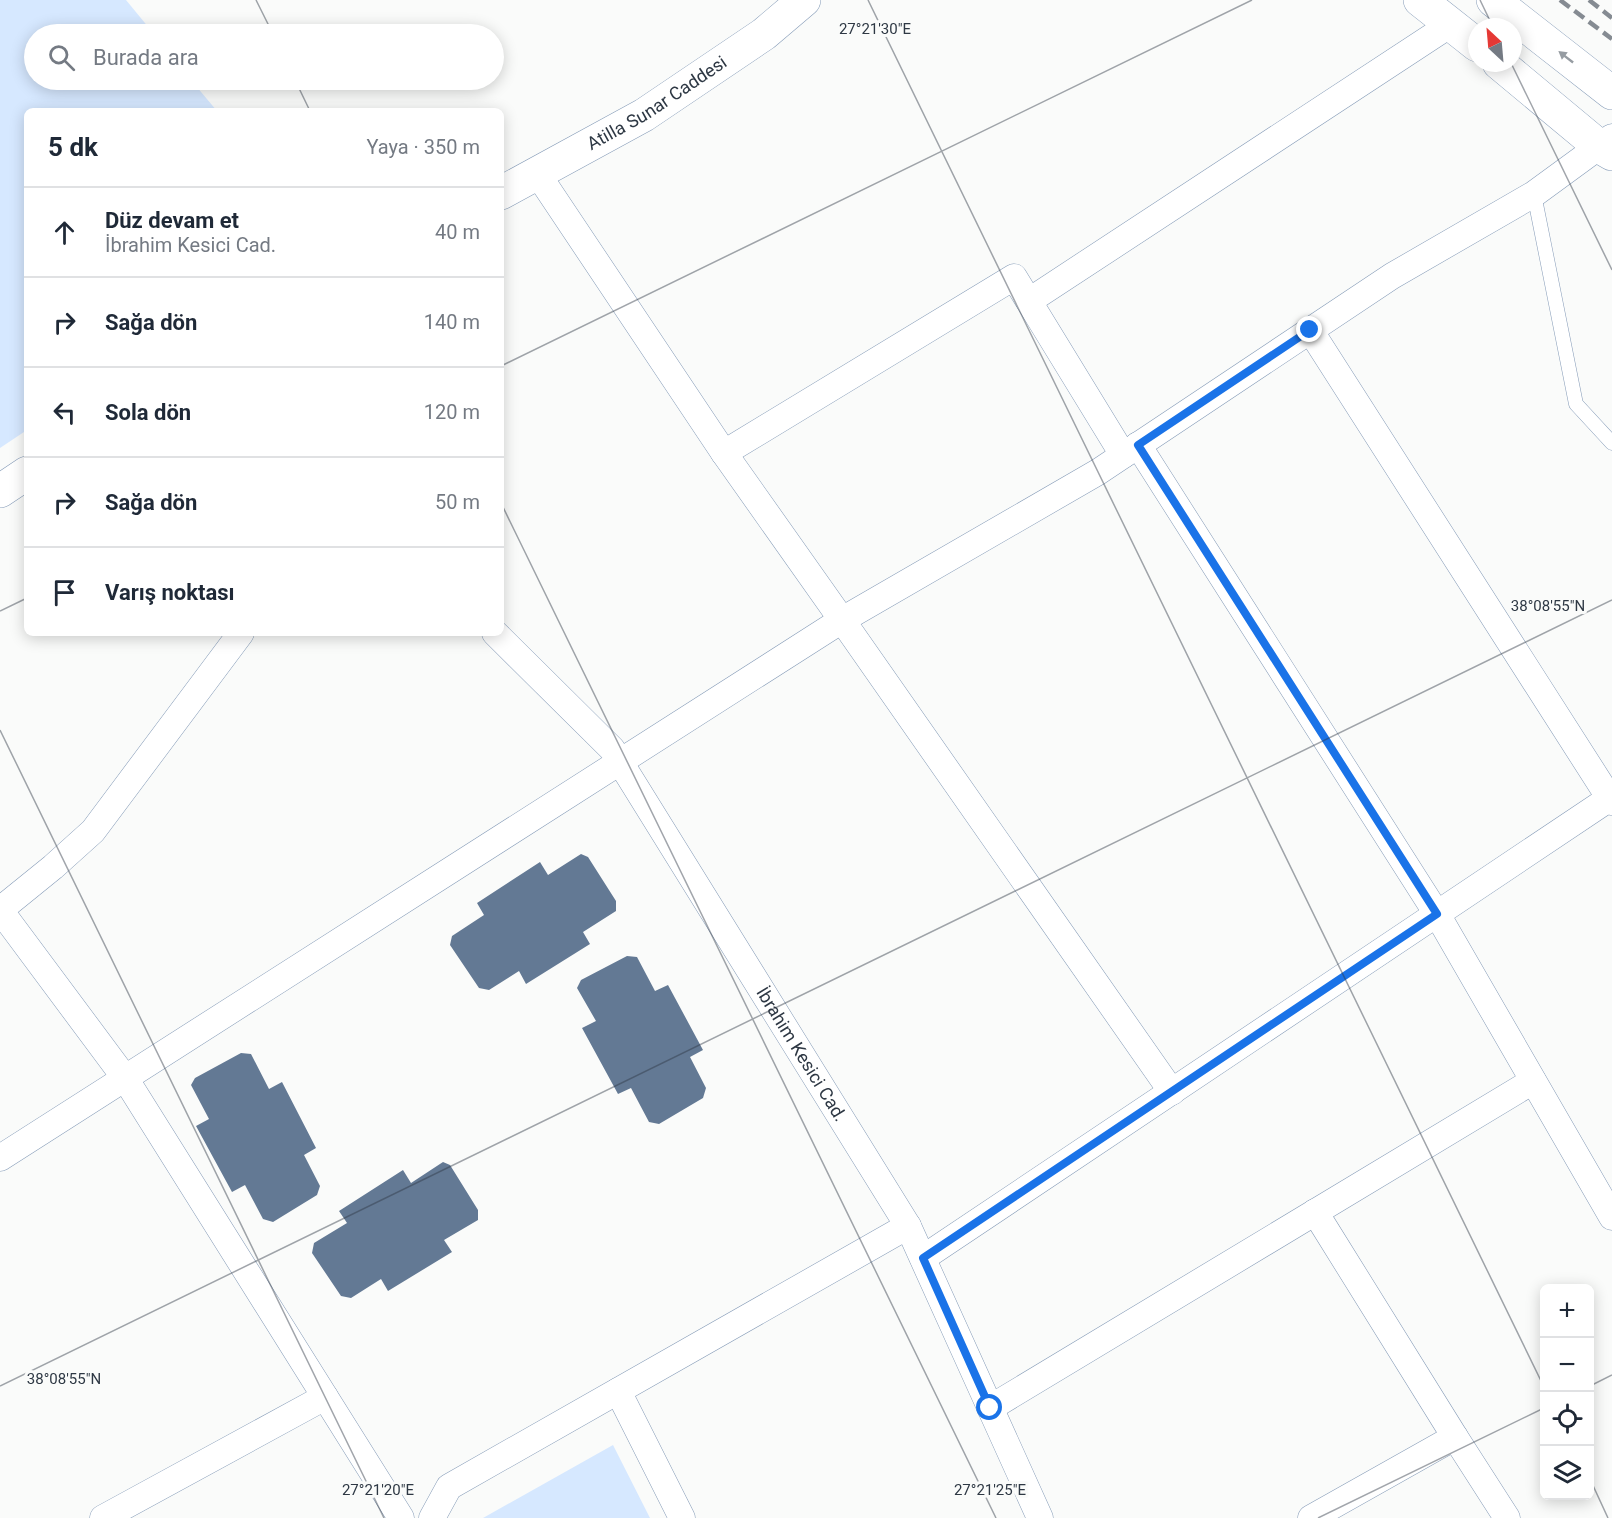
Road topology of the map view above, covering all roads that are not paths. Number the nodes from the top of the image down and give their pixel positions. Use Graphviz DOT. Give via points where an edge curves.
graph roads {
  1 [pos="804,0"];
  2 [pos="1420,0"];
  3 [pos="1493,0"];
  4 [pos="1451,24"];
  5 [pos="1468,38"];
  6 [pos="1510,72"];
  7 [pos="1612,93"];
  8 [pos="1608,146"];
  9 [pos="537,173"];
  10 [pos="504,190"];
  11 [pos="1534,194"];
  12 [pos="1029,301"];
  13 [pos="1310,330"];
  14 [pos="1612,443"];
  15 [pos="1130,450"];
  16 [pos="723,453"];
  17 [pos="24,475"];
  18 [pos="0,491"];
  19 [pos="842,620"];
  20 [pos="239,636"];
  21 [pos="498,636"];
  22 [pos="620,763"];
  23 [pos="1611,800"];
  24 [pos="0,910"];
  25 [pos="1437,914"];
  26 [pos="125,1078"];
  27 [pos="1533,1081"];
  28 [pos="1172,1092"];
  29 [pos="0,1158"];
  30 [pos="1315,1212"];
  31 [pos="1612,1217"];
  32 [pos="908,1226"];
  33 [pos="923,1258"];
  34 [pos="618,1391"];
  35 [pos="325,1397"];
  36 [pos="990,1408"];
  37 [pos="1455,1437"];
  38 [pos="103,1518"];
  39 [pos="401,1518"];
  40 [pos="432,1518"];
  41 [pos="682,1518"];
  42 [pos="1040,1518"];
  43 [pos="1311,1518"];
  44 [pos="1507,1518"];
  1 -- 9 [label="street, Atilla Sunar Caddesi" via="764,34 644,115"];
  2 -- 4 [label="street"];
  7 -- 3 [label="street, one-way"];
  4 -- 5 [label="street"];
  4 -- 12 [label="street"];
  6 -- 8 [label="street"];
  8 -- 11 [label="street"];
  9 -- 10 [label="street, Atilla Sunar Caddesi"];
  9 -- 16 [label="street"];
  11 -- 13 [label="street" via="1392,276"];
  11 -- 14 [label="lane" via="1576,404"];
  12 -- 15 [label="street"];
  12 -- 16 [label="street" via="1014,277"];
  13 -- 15 [label="street"];
  13 -- 23 [label="street"];
  15 -- 19 [label="street"];
  15 -- 25 [label="street"];
  16 -- 19 [label="street"];
  17 -- 18 [label="street"];
  19 -- 22 [label="street"];
  19 -- 28 [label="street"];
  20 -- 24 [label="street" via="93,831"];
  21 -- 22 [label="street, İbrahim Kesici Cad." via="612,749"];
  22 -- 26 [label="street"];
  22 -- 32 [label="street, İbrahim Kesici Cad."];
  23 -- 25 [label="street"];
  24 -- 26 [label="street"];
  25 -- 27 [label="street"];
  25 -- 28 [label="street"];
  26 -- 29 [label="street"];
  26 -- 35 [label="street"];
  27 -- 30 [label="street"];
  27 -- 31 [label="street"];
  28 -- 33 [label="street"];
  30 -- 36 [label="street"];
  30 -- 37 [label="street"];
  32 -- 33 [label="street, İbrahim Kesici Cad."];
  32 -- 34 [label="street"];
  33 -- 36 [label="street, İbrahim Kesici Cad."];
  34 -- 40 [label="street" via="449,1487"];
  34 -- 41 [label="street"];
  35 -- 38 [label="street"];
  35 -- 39 [label="street"];
  36 -- 42 [label="street, İbrahim Kesici Cad."];
  37 -- 43 [label="street"];
  37 -- 44 [label="street"];
}
